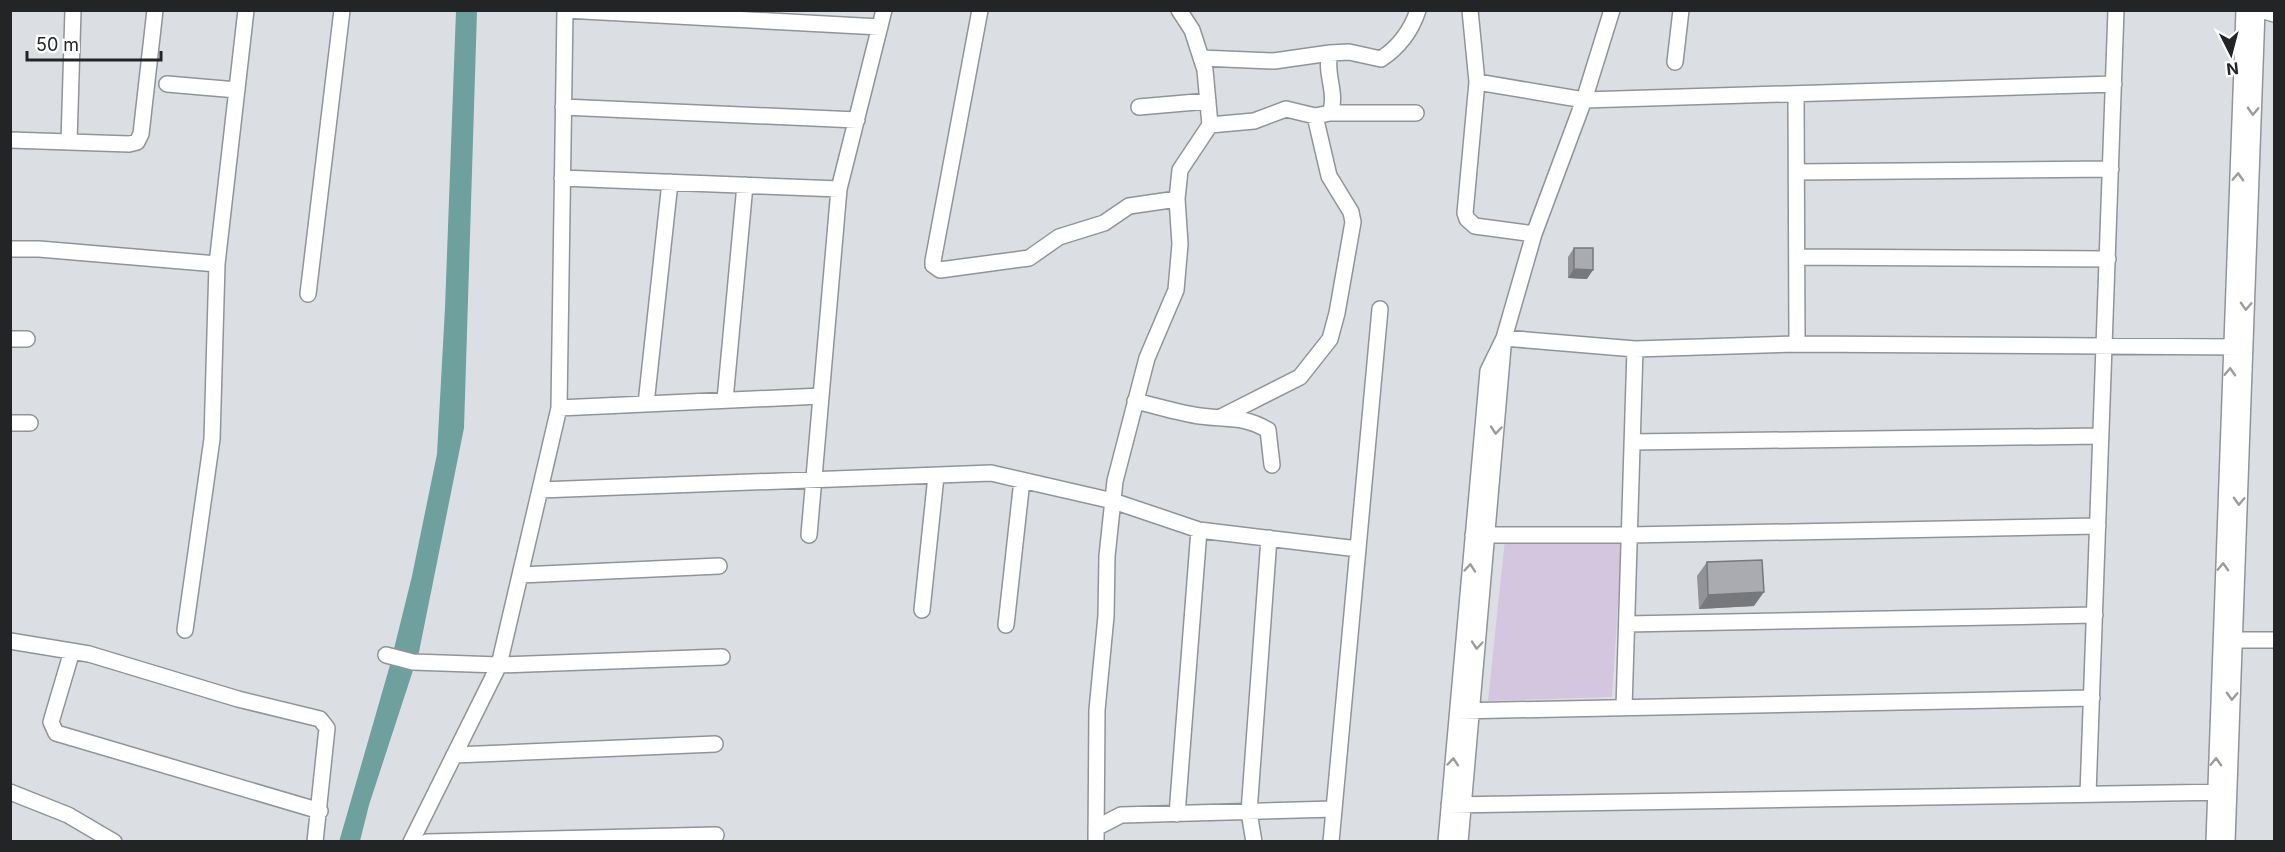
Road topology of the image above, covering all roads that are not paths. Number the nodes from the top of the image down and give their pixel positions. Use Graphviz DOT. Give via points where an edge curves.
graph roads {
  1 [pos="73,10"];
  2 [pos="155,10"];
  3 [pos="246,10"];
  4 [pos="342,10"];
  5 [pos="565,10"];
  6 [pos="884,10"];
  7 [pos="980,10"];
  8 [pos="1179,10"];
  9 [pos="1418,10"];
  10 [pos="1470,10"];
  11 [pos="1612,10"];
  12 [pos="1681,10"];
  13 [pos="2116,10"];
  14 [pos="2244,10"];
  15 [pos="2259,10"];
  16 [pos="2274,14"];
  17 [pos="880,27"];
  18 [pos="1330,53"];
  19 [pos="1201,58"];
  20 [pos="1675,62"];
  21 [pos="1477,82"];
  22 [pos="167,84"];
  23 [pos="2114,84"];
  24 [pos="237,90"];
  25 [pos="1797,94"];
  26 [pos="1584,100"];
  27 [pos="1208,101"];
  28 [pos="563,107"];
  29 [pos="1139,107"];
  30 [pos="1330,113"];
  31 [pos="1416,113"];
  32 [pos="1315,116"];
  33 [pos="857,120"];
  34 [pos="1210,124"];
  35 [pos="10,140"];
  36 [pos="69,142"];
  37 [pos="2111,169"];
  38 [pos="1797,172"];
  39 [pos="562,178"];
  40 [pos="670,182"];
  41 [pos="745,185"];
  42 [pos="839,189"];
  43 [pos="1177,199"];
  44 [pos="1534,234"];
  45 [pos="10,249"];
  46 [pos="1797,257"];
  47 [pos="2108,259"];
  48 [pos="217,264"];
  49 [pos="308,294"];
  50 [pos="1380,309"];
  51 [pos="1504,338"];
  52 [pos="10,339"];
  53 [pos="27,339"];
  54 [pos="1797,344"];
  55 [pos="2104,345"];
  56 [pos="2238,347"];
  57 [pos="1635,349"];
  58 [pos="821,396"];
  59 [pos="725,400"];
  60 [pos="1135,401"];
  61 [pos="646,404"];
  62 [pos="559,408"];
  63 [pos="1221,417"];
  64 [pos="10,423"];
  65 [pos="30,423"];
  66 [pos="2101,436"];
  67 [pos="1632,442"];
  68 [pos="1272,465"];
  69 [pos="936,476"];
  70 [pos="1023,480"];
  71 [pos="814,481"];
  72 [pos="540,490"];
  73 [pos="1113,501"];
  74 [pos="2098,526"];
  75 [pos="1200,530"];
  76 [pos="809,535"];
  77 [pos="1480,535"];
  78 [pos="1629,535"];
  79 [pos="1269,538"];
  80 [pos="1358,549"];
  81 [pos="719,566"];
  82 [pos="520,575"];
  83 [pos="922,610"];
  84 [pos="2095,615"];
  85 [pos="1627,624"];
  86 [pos="1006,625"];
  87 [pos="185,630"];
  88 [pos="10,640"];
  89 [pos="2227,640"];
  90 [pos="2274,640"];
  91 [pos="72,651"];
  92 [pos="386,655"];
  93 [pos="722,657"];
  94 [pos="499,665"];
  95 [pos="2092,698"];
  96 [pos="1624,708"];
  97 [pos="1464,711"];
  98 [pos="715,744"];
  99 [pos="454,755"];
  100 [pos="10,792"];
  101 [pos="2222,792"];
  102 [pos="2088,794"];
  103 [pos="1456,805"];
  104 [pos="1334,809"];
  105 [pos="320,811"];
  106 [pos="1249,812"];
  107 [pos="1177,814"];
  108 [pos="716,834"];
  109 [pos="1096,835"];
  110 [pos="114,842"];
  111 [pos="315,842"];
  112 [pos="411,842"];
  113 [pos="427,842"];
  114 [pos="1254,842"];
  115 [pos="1331,842"];
  116 [pos="1446,842"];
  117 [pos="1460,842"];
  118 [pos="2214,842"];
  119 [pos="2227,842"];
  1 -- 36 [label="street"];
  2 -- 36 [label="street" via="137,142"];
  3 -- 24 [label="street"];
  4 -- 49 [label="street"];
  5 -- 17 [label="street"];
  5 -- 28 [label="street"];
  6 -- 17 [label="street"];
  7 -- 43 [label="street" via="933,261 937,268 1029,258 1059,237 1104,223 1129,206"];
  8 -- 19 [label="street" via="1192,30"];
  9 -- 18 [label="street" via="1398,48 1381,59 1349,52"];
  10 -- 21 [label="street"];
  11 -- 26 [label="street"];
  12 -- 20 [label="street"];
  13 -- 23 [label="street"];
  56 -- 14 [label="street, one-way"];
  15 -- 16 [label="street"];
  15 -- 56 [label="street, one-way"];
  17 -- 33 [label="street"];
  18 -- 19 [label="street" via="1279,61"];
  18 -- 30 [label="street" via="1327,63 1334,103"];
  19 -- 27 [label="street"];
  21 -- 26 [label="street"];
  21 -- 44 [label="street" via="1467,219 1475,226"];
  22 -- 24 [label="street"];
  23 -- 25 [label="street"];
  23 -- 37 [label="street"];
  24 -- 48 [label="street"];
  25 -- 26 [label="street"];
  25 -- 38 [label="street"];
  26 -- 44 [label="street"];
  27 -- 29 [label="street"];
  27 -- 34 [label="street"];
  28 -- 33 [label="street"];
  28 -- 39 [label="street"];
  30 -- 31 [label="street"];
  30 -- 32 [label="street"];
  32 -- 34 [label="street" via="1286,109 1254,121"];
  32 -- 63 [label="street" via="1329,176 1353,222 1330,339 1300,376"];
  33 -- 42 [label="street"];
  34 -- 43 [label="street" via="1180,170"];
  35 -- 36 [label="street"];
  37 -- 38 [label="street"];
  37 -- 47 [label="street"];
  38 -- 46 [label="street"];
  39 -- 40 [label="street"];
  39 -- 62 [label="street"];
  40 -- 41 [label="street"];
  40 -- 61 [label="street"];
  41 -- 42 [label="street"];
  41 -- 59 [label="street"];
  42 -- 58 [label="street"];
  43 -- 60 [label="street" via="1180,244 1176,290 1147,357"];
  44 -- 51 [label="street"];
  45 -- 48 [label="street"];
  46 -- 47 [label="street"];
  46 -- 54 [label="street"];
  47 -- 55 [label="street"];
  48 -- 87 [label="street" via="212,439"];
  50 -- 80 [label="street"];
  51 -- 57 [label="street"];
  51 -- 77 [label="street, one-way"];
  51 -- 77 [label="street" via="1488,370"];
  52 -- 53 [label="street"];
  54 -- 55 [label="street"];
  54 -- 57 [label="street"];
  55 -- 56 [label="street"];
  55 -- 66 [label="street"];
  56 -- 89 [label="street"];
  57 -- 67 [label="street"];
  58 -- 59 [label="street"];
  58 -- 71 [label="street"];
  59 -- 61 [label="street"];
  60 -- 63 [label="street"];
  60 -- 73 [label="street"];
  61 -- 62 [label="street"];
  62 -- 72 [label="street"];
  63 -- 68 [label="street" via="1238,418 1268,430"];
  64 -- 65 [label="street"];
  66 -- 67 [label="street"];
  66 -- 74 [label="street"];
  67 -- 78 [label="street"];
  69 -- 70 [label="street" via="990,473"];
  69 -- 71 [label="street"];
  69 -- 83 [label="street"];
  70 -- 73 [label="street"];
  70 -- 86 [label="street"];
  71 -- 72 [label="street"];
  71 -- 76 [label="street"];
  72 -- 82 [label="street"];
  73 -- 75 [label="street"];
  73 -- 109 [label="street" via="1097,710"];
  74 -- 78 [label="street"];
  74 -- 84 [label="street"];
  75 -- 79 [label="street"];
  75 -- 107 [label="street"];
  77 -- 78 [label="street"];
  77 -- 97 [label="street"];
  78 -- 85 [label="street"];
  79 -- 80 [label="street"];
  79 -- 106 [label="street"];
  80 -- 104 [label="street"];
  81 -- 82 [label="street"];
  82 -- 94 [label="street"];
  84 -- 85 [label="street"];
  84 -- 95 [label="street"];
  85 -- 96 [label="street"];
  88 -- 91 [label="street"];
  89 -- 90 [label="street"];
  89 -- 101 [label="street"];
  91 -- 105 [label="street" via="320,720 327,728"];
  91 -- 105 [label="street" via="51,722 56,733"];
  92 -- 94 [label="street" via="413,662"];
  93 -- 94 [label="street"];
  94 -- 99 [label="street"];
  95 -- 96 [label="street"];
  95 -- 102 [label="street"];
  96 -- 97 [label="street"];
  97 -- 103 [label="street"];
  98 -- 99 [label="street"];
  99 -- 112 [label="street"];
  100 -- 110 [label="street" via="68,815"];
  101 -- 102 [label="street"];
  101 -- 118 [label="street"];
  101 -- 119 [label="street"];
  102 -- 103 [label="street"];
  103 -- 116 [label="street"];
  103 -- 117 [label="street"];
  104 -- 106 [label="street"];
  104 -- 115 [label="street"];
  105 -- 111 [label="street"];
  106 -- 107 [label="street"];
  106 -- 114 [label="street"];
  107 -- 109 [label="street" via="1121,815"];
  108 -- 113 [label="street"];
}
